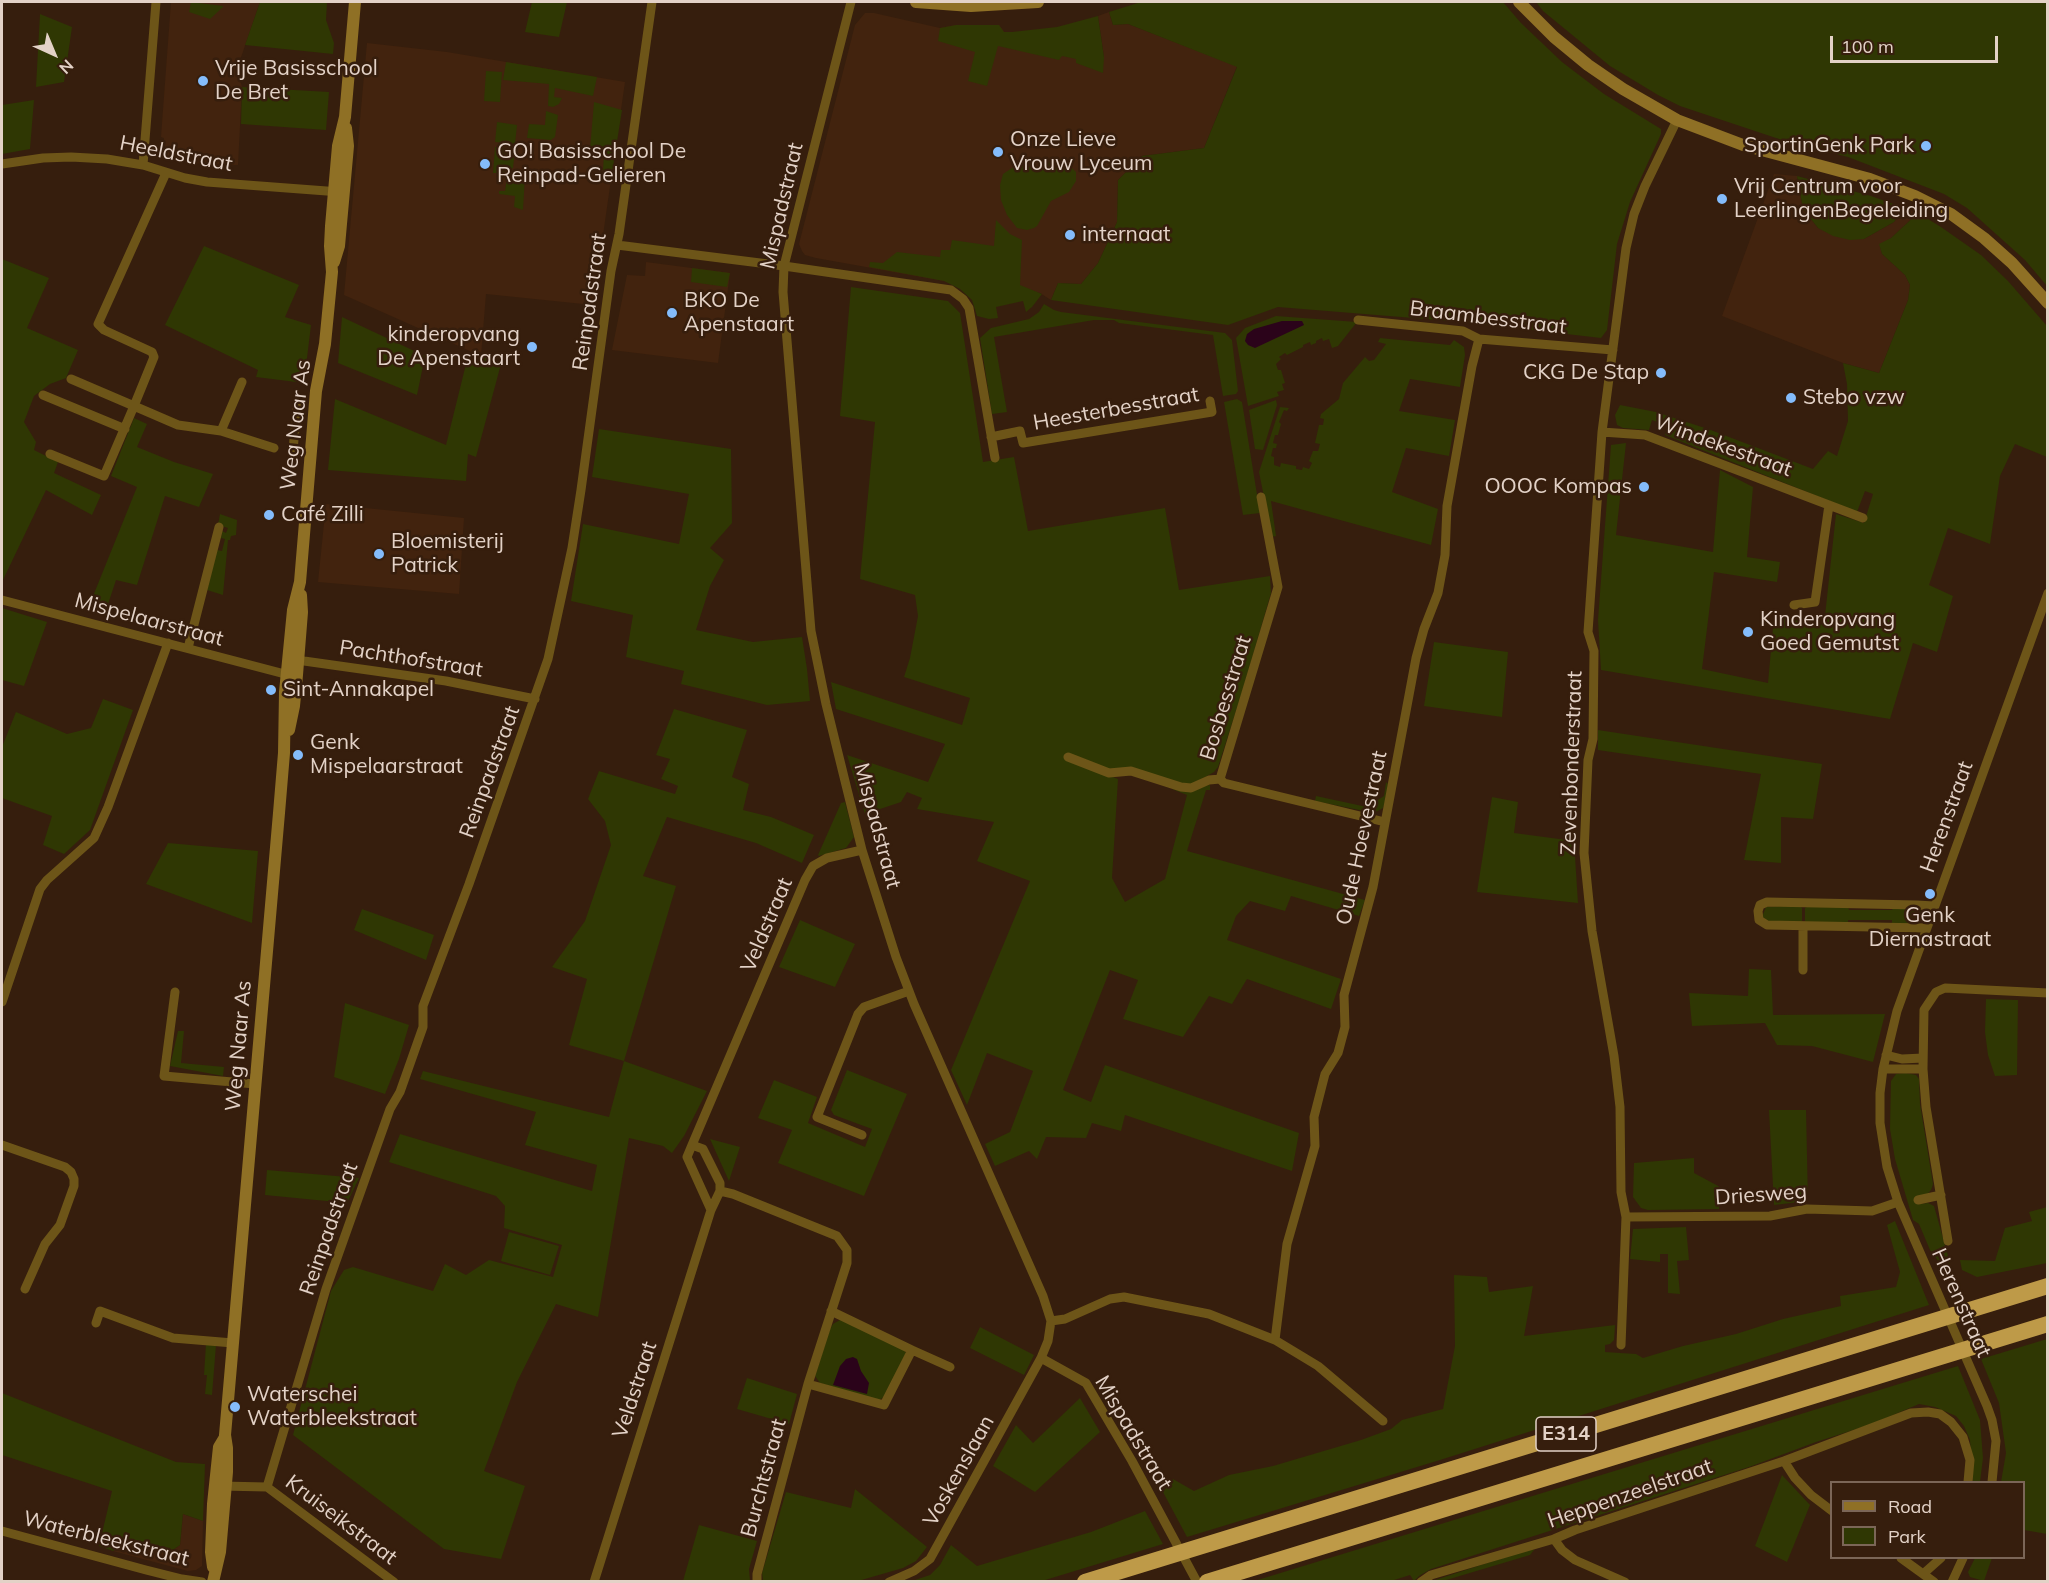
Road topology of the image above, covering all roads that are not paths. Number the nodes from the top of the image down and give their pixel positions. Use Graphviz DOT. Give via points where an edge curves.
graph roads {
  1 [pos="156,2"];
  2 [pos="355,2"];
  3 [pos="652,2"];
  4 [pos="850,2"];
  5 [pos="916,2"];
  6 [pos="1038,2"];
  7 [pos="1519,2"];
  8 [pos="1677,120"];
  9 [pos="2,164"];
  10 [pos="143,165"];
  11 [pos="166,173"];
  12 [pos="339,192"];
  13 [pos="616,245"];
  14 [pos="784,266"];
  15 [pos="2048,303"];
  16 [pos="1358,320"];
  17 [pos="1479,339"];
  18 [pos="1613,350"];
  19 [pos="70,379"];
  20 [pos="242,382"];
  21 [pos="43,395"];
  22 [pos="298,398"];
  23 [pos="1210,401"];
  24 [pos="135,406"];
  25 [pos="124,429"];
  26 [pos="221,431"];
  27 [pos="1602,432"];
  28 [pos="991,437"];
  29 [pos="274,448"];
  30 [pos="50,454"];
  31 [pos="311,454"];
  32 [pos="995,458"];
  33 [pos="1261,497"];
  34 [pos="1829,505"];
  35 [pos="1863,518"];
  36 [pos="219,527"];
  37 [pos="300,582"];
  38 [pos="2048,593"];
  39 [pos="2,600"];
  40 [pos="1794,605"];
  41 [pos="168,643"];
  42 [pos="188,648"];
  43 [pos="298,660"];
  44 [pos="287,674"];
  45 [pos="535,699"];
  46 [pos="284,753"];
  47 [pos="1068,758"];
  48 [pos="1220,778"];
  49 [pos="1385,822"];
  50 [pos="862,850"];
  51 [pos="1934,906"];
  52 [pos="1803,926"];
  53 [pos="1926,928"];
  54 [pos="1803,970"];
  55 [pos="909,991"];
  56 [pos="175,992"];
  57 [pos="2048,993"];
  58 [pos="2,1002"];
  59 [pos="1886,1055"];
  60 [pos="1923,1058"];
  61 [pos="1883,1069"];
  62 [pos="1923,1069"];
  63 [pos="255,1084"];
  64 [pos="862,1135"];
  65 [pos="2,1145"];
  66 [pos="692,1145"];
  67 [pos="720,1191"];
  68 [pos="1941,1195"];
  69 [pos="1918,1200"];
  70 [pos="1898,1202"];
  71 [pos="711,1210"];
  72 [pos="1626,1217"];
  73 [pos="1948,1241"];
  74 [pos="2048,1286"];
  75 [pos="24,1289"];
  76 [pos="831,1311"];
  77 [pos="1051,1321"];
  78 [pos="96,1323"];
  79 [pos="2048,1324"];
  80 [pos="1275,1340"];
  81 [pos="233,1342"];
  82 [pos="1621,1345"];
  83 [pos="912,1350"];
  84 [pos="1041,1359"];
  85 [pos="950,1367"];
  86 [pos="808,1384"];
  87 [pos="1383,1421"];
  88 [pos="1784,1461"];
  89 [pos="1968,1481"];
  90 [pos="1992,1481"];
  91 [pos="220,1486"];
  92 [pos="267,1487"];
  93 [pos="1830,1510"];
  94 [pos="2,1531"];
  95 [pos="1554,1539"];
  96 [pos="1904,1559"];
  97 [pos="1939,1559"];
  98 [pos="1962,1559"];
  99 [pos="1923,1574"];
  100 [pos="181,1580"];
  101 [pos="210,1580"];
  102 [pos="1953,1580"];
  103 [pos="394,1581"];
  104 [pos="594,1581"];
  105 [pos="757,1581"];
  106 [pos="889,1581"];
  107 [pos="1085,1581"];
  108 [pos="1197,1581"];
  109 [pos="1207,1581"];
  110 [pos="1421,1581"];
  111 [pos="1624,1581"];
  112 [pos="1934,1581"];
  113 [pos="1964,1581"];
  1 -- 10 [label="street"];
  2 -- 12 [label="main road, Weg Naar As" via="345,117 348,146"];
  3 -- 13 [label="street, Reinpadstraat"];
  4 -- 14 [label="street, Mispadstraat"];
  5 -- 6 [label="main road" via="971,6"];
  7 -- 8 [label="main road" via="1588,65"];
  8 -- 15 [label="main road" via="1743,145 1870,179 1915,196 1951,214 1984,238"];
  8 -- 18 [label="street, Zevenbonderstraat" via="1634,214"];
  9 -- 10 [label="street, Heeldstraat" via="70,157"];
  10 -- 11 [label="street, Heeldstraat"];
  11 -- 12 [label="street, Heeldstraat" via="207,183"];
  11 -- 24 [label="street" via="98,324 152,352 154,357"];
  12 -- 31 [label="main road, Weg Naar As" via="339,246 332,272"];
  13 -- 14 [label="street"];
  13 -- 45 [label="street, Reinpadstraat" via="572,548 548,659"];
  14 -- 28 [label="street" via="951,290 963,299 974,328"];
  14 -- 50 [label="street, Mispadstraat" via="811,631"];
  16 -- 17 [label="street, Braambesstraat" via="1463,331"];
  17 -- 18 [label="street, Braambesstraat"];
  17 -- 49 [label="street, Oude Hoevestraat" via="1447,506 1445,555 1438,593 1416,658"];
  18 -- 27 [label="street, Zevenbonderstraat"];
  19 -- 24 [label="street"];
  20 -- 26 [label="street"];
  21 -- 25 [label="street"];
  22 -- 31 [label="street" via="293,450"];
  23 -- 28 [label="street, Heesterbesstraat" via="1212,412 1165,420 1023,443 1020,431"];
  24 -- 25 [label="street"];
  24 -- 26 [label="street" via="178,425"];
  25 -- 30 [label="street" via="104,477"];
  26 -- 29 [label="street"];
  27 -- 34 [label="street, Windekestraat" via="1645,435"];
  27 -- 72 [label="street, Zevenbonderstraat" via="1588,632 1594,651 1593,739 1588,760 1584,854 1620,1107 1621,1192"];
  28 -- 32 [label="street"];
  31 -- 37 [label="main road, Weg Naar As"];
  33 -- 48 [label="street, Bosbesstraat" via="1278,587"];
  34 -- 35 [label="street, Windekestraat"];
  34 -- 40 [label="street" via="1815,602"];
  36 -- 42 [label="street"];
  37 -- 43 [label="main road, Weg Naar As"];
  37 -- 44 [label="main road, Weg Naar As" via="293,610"];
  38 -- 51 [label="street, Herenstraat"];
  39 -- 41 [label="street, Mispelaarstraat"];
  41 -- 42 [label="street, Mispelaarstraat"];
  41 -- 58 [label="street" via="94,838 40,889"];
  42 -- 44 [label="street, Mispelaarstraat"];
  43 -- 44 [label="street"];
  43 -- 45 [label="street, Pachthofstraat" via="446,681"];
  43 -- 46 [label="main road, Weg Naar As"];
  44 -- 46 [label="main road, Weg Naar As"];
  45 -- 92 [label="street, Reinpadstraat" via="423,1006 423,1028 326,1288"];
  46 -- 63 [label="main road, Weg Naar As"];
  47 -- 48 [label="street" via="1109,773 1131,771 1181,787 1191,788"];
  48 -- 49 [label="street, Bosbesstraat" via="1224,783"];
  49 -- 80 [label="street, Oude Hoevestraat" via="1373,887 1344,995 1345,1027 1338,1053 1324,1074 1314,1117 1315,1146 1287,1244"];
  50 -- 55 [label="street, Mispadstraat"];
  50 -- 66 [label="street, Veldstraat" via="827,858 813,866"];
  51 -- 52 [label="street" via="1767,902 1760,905 1759,920 1767,925"];
  51 -- 53 [label="street, Herenstraat"];
  52 -- 53 [label="street"];
  52 -- 54 [label="street"];
  53 -- 59 [label="street, Herenstraat"];
  55 -- 64 [label="street" via="864,1006 858,1014 817,1117"];
  55 -- 77 [label="street, Mispadstraat"];
  56 -- 63 [label="street" via="164,1076"];
  57 -- 60 [label="street, Herenstraat" via="1945,988 1936,992 1924,1010"];
  59 -- 60 [label="street"];
  59 -- 61 [label="street, Herenstraat"];
  60 -- 62 [label="street, Herenstraat"];
  61 -- 62 [label="street"];
  61 -- 70 [label="street, Herenstraat" via="1880,1123"];
  62 -- 68 [label="street, Herenstraat"];
  63 -- 81 [label="main road, Weg Naar As"];
  65 -- 75 [label="street" via="65,1167 74,1179 60,1226 45,1244"];
  66 -- 67 [label="street" via="703,1149 720,1183"];
  66 -- 71 [label="street, Veldstraat" via="687,1157"];
  67 -- 71 [label="street, Veldstraat"];
  67 -- 76 [label="street, Burchtstraat" via="837,1236 843,1242 847,1263"];
  68 -- 69 [label="street"];
  68 -- 73 [label="street, Herenstraat"];
  70 -- 72 [label="street, Driesweg" via="1872,1211 1807,1209 1770,1216"];
  70 -- 90 [label="street, Herenstraat" via="1987,1406 1996,1441"];
  71 -- 104 [label="street, Veldstraat"];
  72 -- 82 [label="street, Zevenbonderstraat"];
  74 -- 107 [label="highway, E314"];
  76 -- 83 [label="street"];
  76 -- 86 [label="street, Burchtstraat"];
  77 -- 80 [label="street" via="1124,1297 1209,1314"];
  77 -- 84 [label="street"];
  78 -- 81 [label="street" via="100,1311 173,1338"];
  79 -- 109 [label="highway, E314"];
  80 -- 87 [label="street" via="1318,1366"];
  81 -- 91 [label="main road, Weg Naar As" via="227,1448"];
  83 -- 85 [label="street"];
  83 -- 86 [label="street" via="884,1405"];
  84 -- 106 [label="street, Voskenslaan" via="930,1559 914,1571"];
  84 -- 108 [label="street, Mispadstraat" via="1086,1383"];
  86 -- 105 [label="street, Burchtstraat"];
  88 -- 89 [label="street" via="1911,1413 1928,1412 1940,1414 1963,1437 1970,1461"];
  88 -- 93 [label="street" via="1811,1496"];
  88 -- 95 [label="street, Heppenzeelstraat"];
  91 -- 92 [label="street"];
  91 -- 101 [label="main road, Weg Naar As" via="220,1552"];
  92 -- 103 [label="street, Kruiseikstraat"];
  94 -- 100 [label="street, Waterbleekstraat"];
  95 -- 110 [label="street, Heppenzeelstraat"];
  95 -- 111 [label="street" via="1575,1560"];
  96 -- 99 [label="street"];
  97 -- 99 [label="street"];
  98 -- 102 [label="street"];
  99 -- 112 [label="street"];
  100 -- 101 [label="street, Waterbleekstraat"];
  102 -- 113 [label="street"];
}
